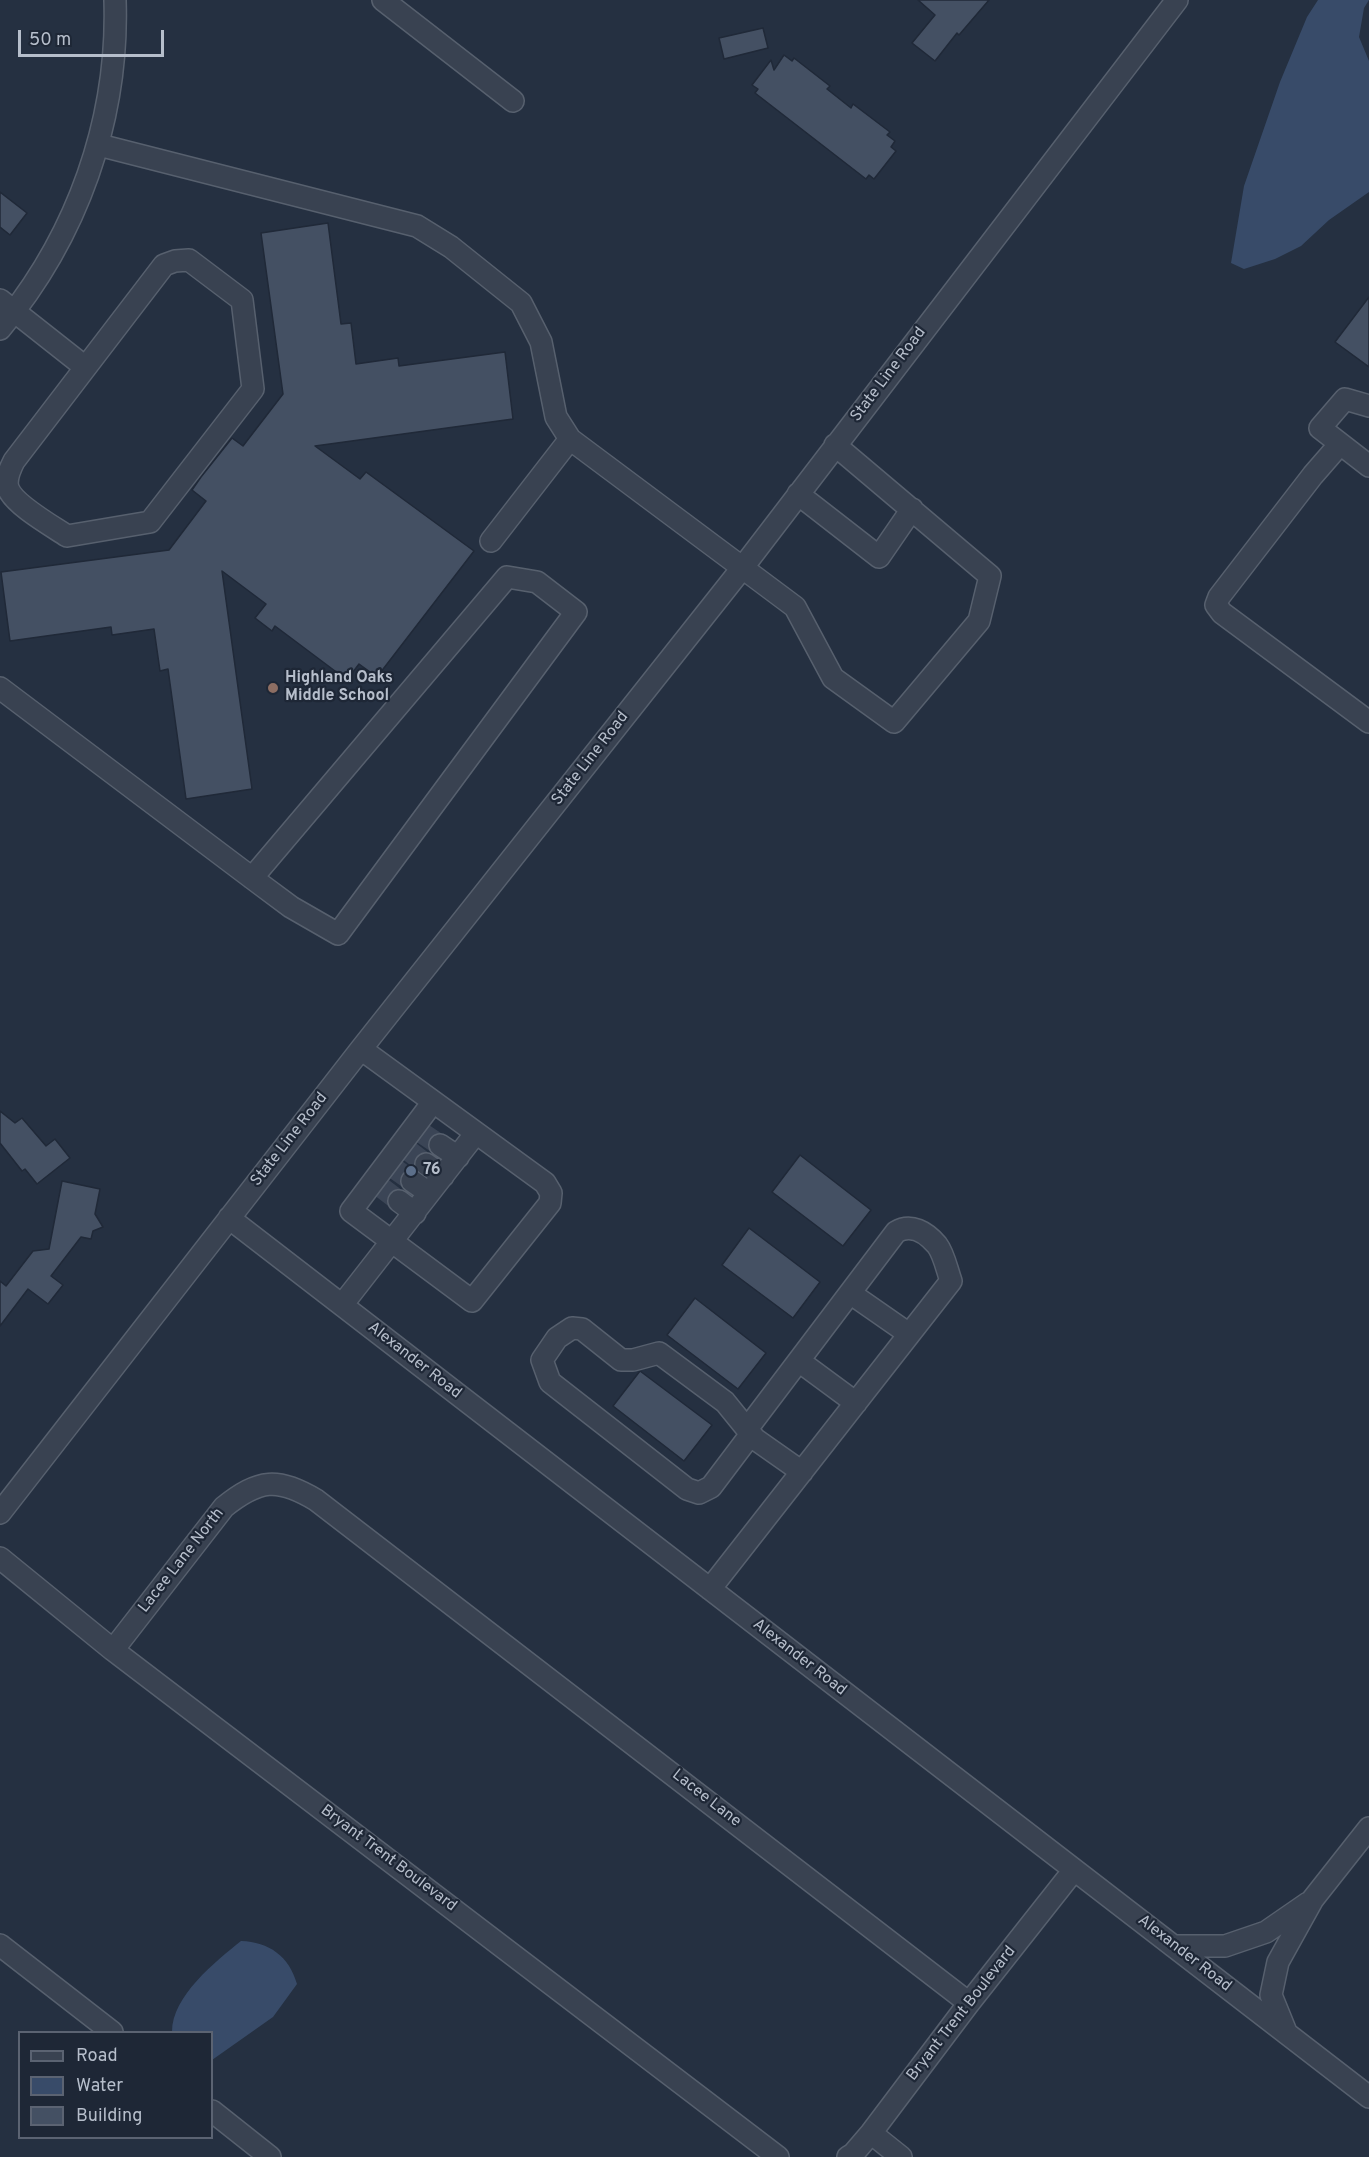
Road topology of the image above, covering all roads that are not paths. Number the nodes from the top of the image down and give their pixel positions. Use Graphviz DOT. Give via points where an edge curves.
graph roads {
  1 [pos="115,0"];
  2 [pos="382,0"];
  3 [pos="1177,0"];
  4 [pos="513,101"];
  5 [pos="99,145"];
  6 [pos="7,306"];
  7 [pos="0,329"];
  8 [pos="85,368"];
  9 [pos="1369,406"];
  10 [pos="570,439"];
  11 [pos="1340,444"];
  12 [pos="836,445"];
  13 [pos="1369,466"];
  14 [pos="798,494"];
  15 [pos="912,509"];
  16 [pos="491,541"];
  17 [pos="743,567"];
  18 [pos="0,688"];
  19 [pos="1369,722"];
  20 [pos="252,878"];
  21 [pos="361,1049"];
  22 [pos="433,1102"];
  23 [pos="476,1133"];
  24 [pos="440,1145"];
  25 [pos="458,1157"];
  26 [pos="426,1164"];
  27 [pos="443,1176"];
  28 [pos="229,1218"];
  29 [pos="392,1242"];
  30 [pos="850,1293"];
  31 [pos="342,1305"];
  32 [pos="909,1334"];
  33 [pos="799,1361"];
  34 [pos="856,1403"];
  35 [pos="745,1426"];
  36 [pos="802,1472"];
  37 [pos="0,1513"];
  38 [pos="0,1558"];
  39 [pos="710,1589"];
  40 [pos="441,1596"];
  41 [pos="113,1650"];
  42 [pos="1369,1828"];
  43 [pos="1074,1870"];
  44 [pos="1313,1899"];
  45 [pos="0,1944"];
  46 [pos="1173,1946"];
  47 [pos="969,2003"];
  48 [pos="111,2031"];
  49 [pos="1287,2033"];
  50 [pos="1369,2097"];
  51 [pos="213,2112"];
  52 [pos="871,2133"];
  53 [pos="270,2157"];
  54 [pos="778,2157"];
  55 [pos="848,2157"];
  56 [pos="901,2157"];
  1 -- 5 [label="street" via="114,53"];
  2 -- 4 [label="street"];
  3 -- 12 [label="street, State Line Road"];
  5 -- 6 [label="street" via="60,241 38,279"];
  5 -- 10 [label="street" via="417,226 451,247 521,303 541,342 556,417"];
  6 -- 7 [label="street"];
  6 -- 8 [label="street"];
  8 -- 8 [label="street" via="8,474 7,487 13,498 67,536 150,522 253,389 243,300 189,260 164,265"];
  9 -- 11 [label="street" via="1345,399 1320,428"];
  10 -- 16 [label="street"];
  10 -- 17 [label="street"];
  11 -- 13 [label="street"];
  11 -- 19 [label="street" via="1216,605"];
  12 -- 14 [label="street, State Line Road"];
  12 -- 15 [label="street"];
  14 -- 15 [label="street" via="879,557"];
  14 -- 17 [label="street, State Line Road"];
  15 -- 17 [label="street" via="990,576 979,621 894,722 833,678 795,608"];
  17 -- 21 [label="street, State Line Road"];
  18 -- 20 [label="street"];
  20 -- 20 [label="street" via="291,907 338,934 576,612 537,582 507,577"];
  21 -- 22 [label="street"];
  21 -- 28 [label="street, State Line Road"];
  22 -- 23 [label="street"];
  22 -- 29 [label="street" via="405,1148 351,1211"];
  23 -- 25 [label="street"];
  23 -- 29 [label="street" via="545,1183 551,1193 550,1203 472,1301"];
  24 -- 25 [label="street"];
  25 -- 27 [label="street"];
  26 -- 27 [label="street"];
  27 -- 29 [label="street" via="421,1187 407,1207"];
  28 -- 31 [label="street, Alexander Road"];
  28 -- 37 [label="street, State Line Road"];
  29 -- 31 [label="street"];
  30 -- 32 [label="street"];
  30 -- 32 [label="street" via="896,1232 908,1227 917,1229 938,1246 951,1281"];
  30 -- 33 [label="street"];
  31 -- 39 [label="street, Alexander Road"];
  32 -- 34 [label="street"];
  33 -- 34 [label="street"];
  33 -- 35 [label="street"];
  34 -- 36 [label="street"];
  35 -- 35 [label="street" via="711,1487 699,1493 687,1490 550,1382 542,1360 556,1338 572,1328 582,1329 621,1360 659,1353 725,1402"];
  35 -- 36 [label="street"];
  36 -- 39 [label="street"];
  38 -- 41 [label="street, Bryant Trent Boulevard"];
  39 -- 43 [label="street, Alexander Road"];
  40 -- 41 [label="street, Lacee Lane North" via="296,1488 252,1488 224,1507"];
  40 -- 47 [label="street, Lacee Lane"];
  41 -- 54 [label="street, Bryant Trent Boulevard"];
  42 -- 44 [label="street"];
  43 -- 46 [label="street, Alexander Road"];
  43 -- 47 [label="street, Bryant Trent Boulevard"];
  44 -- 46 [label="street" via="1266,1932 1225,1946"];
  44 -- 49 [label="street" via="1278,1962 1271,1995"];
  45 -- 48 [label="street"];
  46 -- 49 [label="street, Alexander Road"];
  47 -- 52 [label="street, Bryant Trent Boulevard"];
  49 -- 50 [label="street, Alexander Road"];
  51 -- 53 [label="street"];
  52 -- 55 [label="street, Bryant Trent Boulevard"];
  52 -- 56 [label="street"];
}
